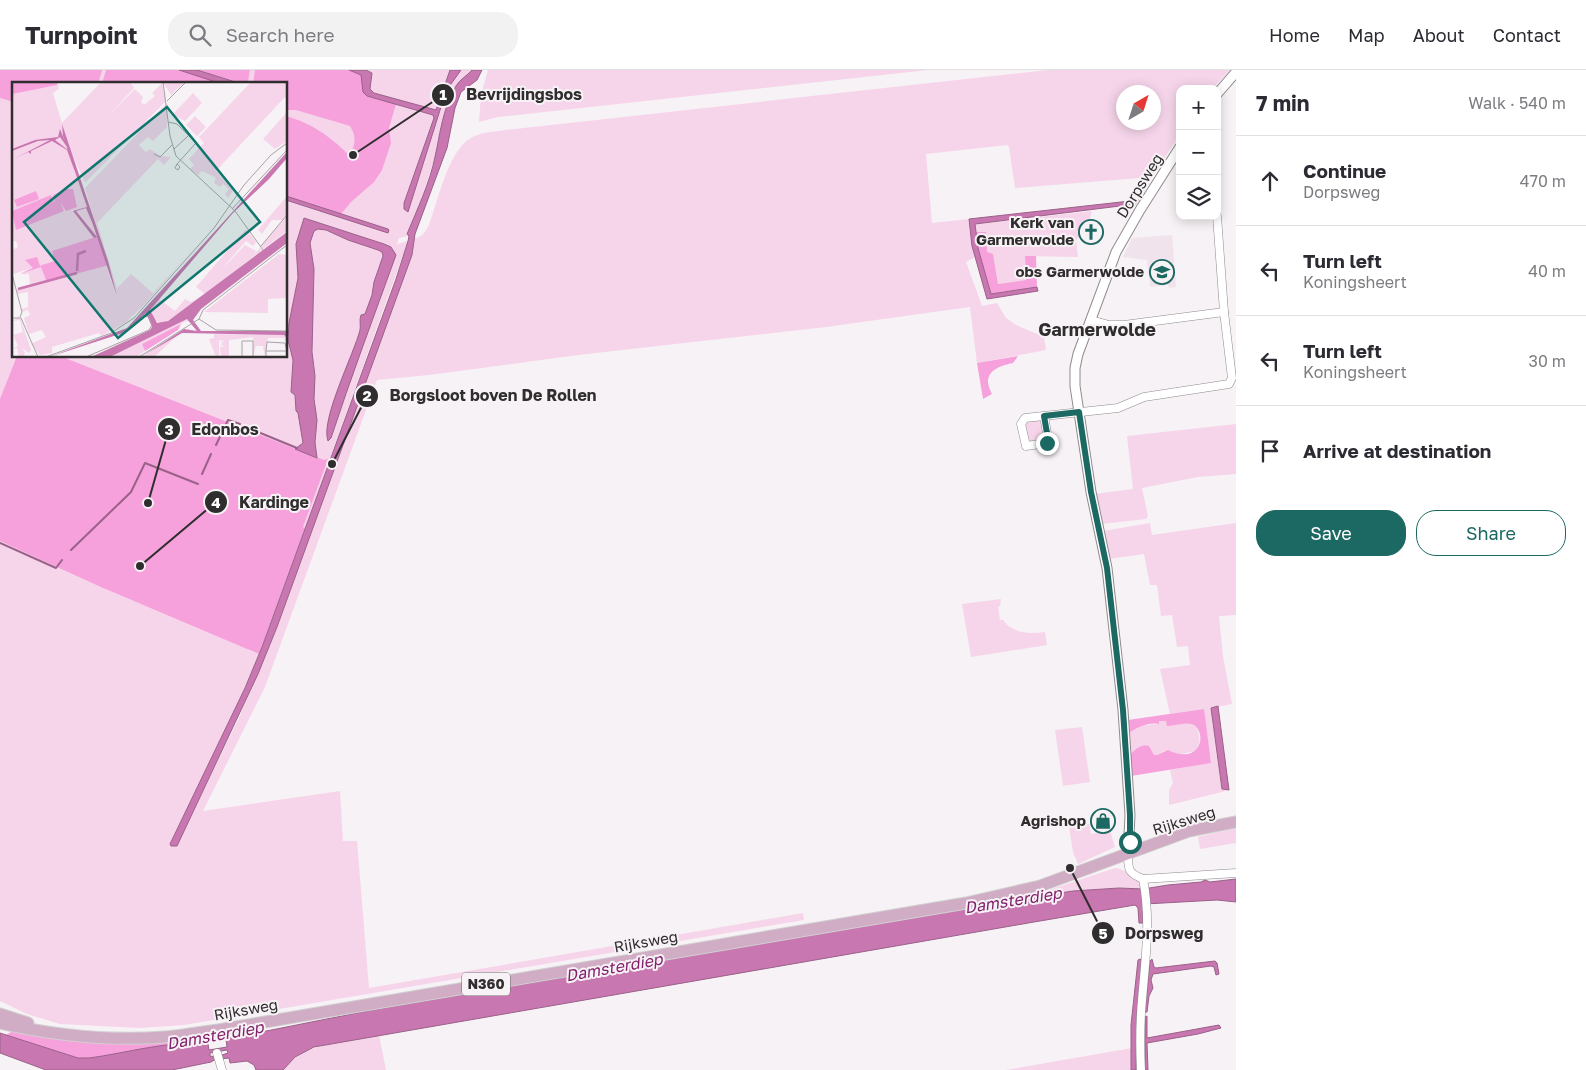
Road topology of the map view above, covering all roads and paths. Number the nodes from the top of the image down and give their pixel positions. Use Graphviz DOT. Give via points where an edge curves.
graph roads {
  1 [pos="1236,72"];
  2 [pos="1221,89"];
  3 [pos="1176,159"];
  4 [pos="1217,220"];
  5 [pos="1224,312"];
  6 [pos="1091,320"];
  7 [pos="1079,412"];
  8 [pos="1044,416"];
  9 [pos="1236,822"];
  10 [pos="1128,855"];
  11 [pos="1236,873"];
  12 [pos="1144,879"];
  13 [pos="0,1014"];
  14 [pos="0,1023"];
  15 [pos="50,1032"];
  16 [pos="217,1053"];
  17 [pos="222,1070"];
  18 [pos="1140,1070"];
  1 -- 2 [label="street"];
  3 -- 6 [label="street, Dorpsweg" via="1140,210 1116,252"];
  4 -- 5 [label="street"];
  5 -- 6 [label="street" via="1124,325"];
  5 -- 7 [label="street" via="1232,378 1226,386 1144,397 1118,408"];
  6 -- 7 [label="street, Dorpsweg" via="1075,368"];
  7 -- 8 [label="street"];
  7 -- 10 [label="street, Dorpsweg" via="1107,568 1123,710 1130,815"];
  8 -- 8 [label="street" via="1025,418 1020,424 1026,446 1047,443"];
  9 -- 10 [label="main road, Rijksweg / N360" via="1189,832"];
  10 -- 12 [label="street" via="1128,868"];
  10 -- 15 [label="main road, Rijksweg / N360" via="1040,886 966,903 218,1030 122,1039"];
  11 -- 12 [label="street"];
  12 -- 18 [label="street" via="1148,932"];
  13 -- 15 [label="main road, Rijksweg / N360"];
  14 -- 15 [label="main road, Rijksweg / N360"];
  16 -- 17 [label="street"];
}
